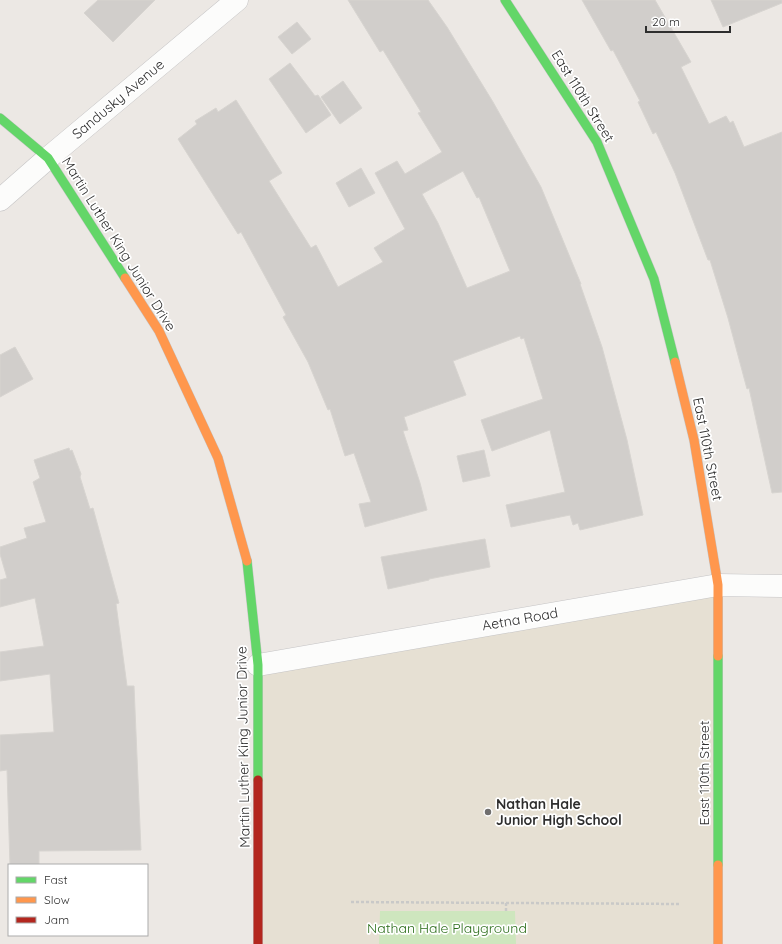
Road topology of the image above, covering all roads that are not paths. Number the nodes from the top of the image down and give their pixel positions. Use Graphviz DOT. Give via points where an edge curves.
graph roads {
  1 [pos="237,0"];
  2 [pos="505,0"];
  3 [pos="0,118"];
  4 [pos="48,158"];
  5 [pos="0,200"];
  6 [pos="718,585"];
  7 [pos="782,586"];
  8 [pos="258,665"];
  9 [pos="258,944"];
  10 [pos="718,944"];
  1 -- 4 [label="street, Sandusky Avenue"];
  2 -- 6 [label="street, East 110th Street" via="597,142 654,279 694,440"];
  3 -- 4 [label="street, Martin Luther King Junior Drive"];
  4 -- 5 [label="street, Sandusky Avenue"];
  4 -- 8 [label="street, Martin Luther King Junior Drive" via="159,331 218,458 246,556"];
  6 -- 7 [label="street, Aetna Road"];
  6 -- 8 [label="street, Aetna Road"];
  6 -- 10 [label="street, East 110th Street"];
  8 -- 9 [label="street, Martin Luther King Junior Drive"];
}
